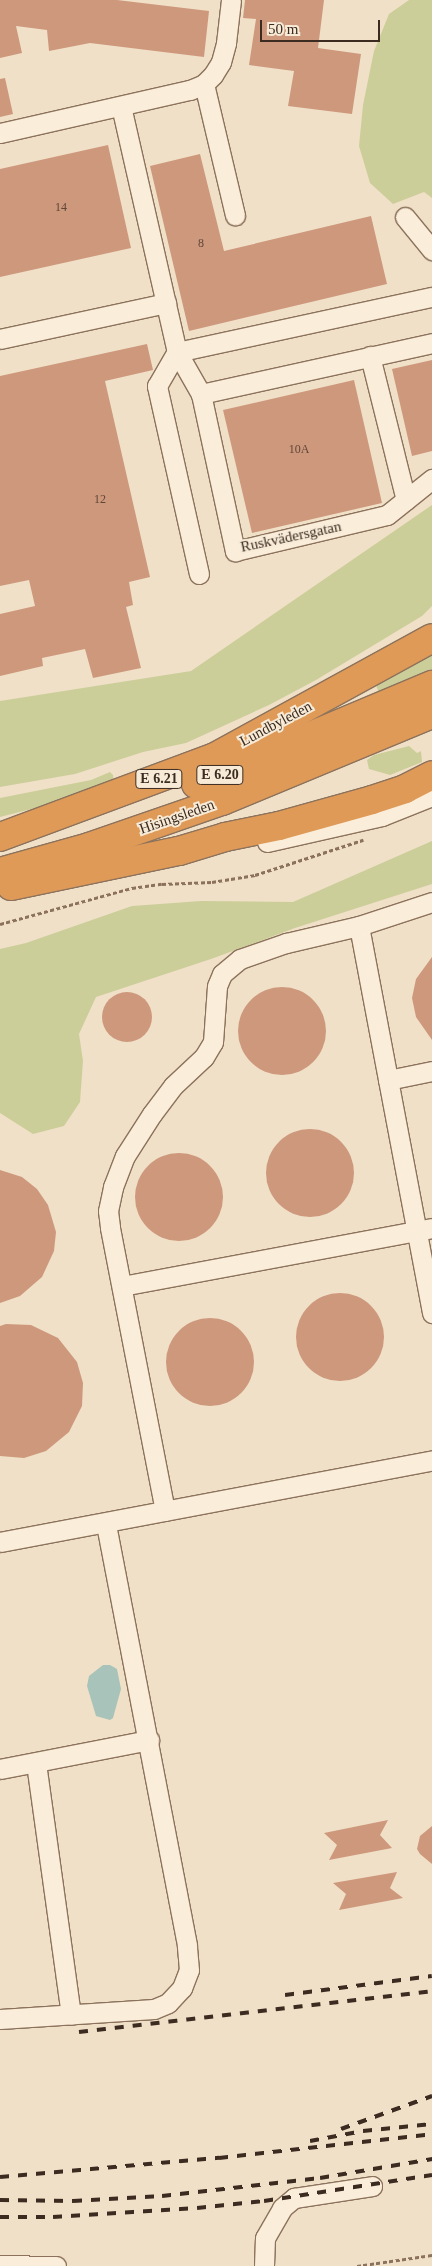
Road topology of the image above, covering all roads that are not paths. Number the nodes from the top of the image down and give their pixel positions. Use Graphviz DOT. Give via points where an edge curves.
graph roads {
  1 [pos="231,0"];
  2 [pos="204,84"];
  3 [pos="122,106"];
  4 [pos="0,133"];
  5 [pos="235,214"];
  6 [pos="405,217"];
  7 [pos="432,250"];
  8 [pos="432,297"];
  9 [pos="166,303"];
  10 [pos="0,339"];
  11 [pos="432,343"];
  12 [pos="177,352"];
  13 [pos="370,356"];
  14 [pos="201,394"];
  15 [pos="432,479"];
  16 [pos="406,500"];
  17 [pos="199,574"];
  18 [pos="432,625"];
  19 [pos="432,638"];
  20 [pos="379,666"];
  21 [pos="432,685"];
  22 [pos="432,714"];
  23 [pos="432,776"];
  24 [pos="432,796"];
  25 [pos="0,838"];
  26 [pos="179,851"];
  27 [pos="0,872"];
  28 [pos="0,889"];
  29 [pos="432,902"];
  30 [pos="360,926"];
  31 [pos="432,1071"];
  32 [pos="388,1080"];
  33 [pos="425,1229"];
  34 [pos="122,1286"];
  35 [pos="432,1313"];
  36 [pos="432,1460"];
  37 [pos="165,1512"];
  38 [pos="106,1522"];
  39 [pos="0,1542"];
  40 [pos="149,1740"];
  41 [pos="36,1763"];
  42 [pos="0,1769"];
  43 [pos="71,2016"];
  44 [pos="0,2019"];
  45 [pos="372,2186"];
  46 [pos="0,2265"];
  47 [pos="56,2266"];
  48 [pos="264,2266"];
  1 -- 2 [label="street" via="221,62"];
  2 -- 3 [label="street"];
  2 -- 5 [label="street"];
  3 -- 4 [label="street"];
  3 -- 9 [label="street, Ruskvädersgatan"];
  6 -- 7 [label="street"];
  8 -- 12 [label="street"];
  9 -- 10 [label="street"];
  9 -- 12 [label="street, Ruskvädersgatan"];
  11 -- 13 [label="street"];
  12 -- 14 [label="street, Ruskvädersgatan"];
  12 -- 17 [label="street" via="157,386"];
  13 -- 14 [label="street"];
  13 -- 16 [label="street"];
  14 -- 16 [label="street, Ruskvädersgatan" via="236,551 387,515"];
  15 -- 16 [label="street, Ruskvädersgatan"];
  18 -- 20 [label="highway"];
  19 -- 20 [label="highway, Lundbyleden / E 6.21"];
  20 -- 25 [label="highway, Lundbyleden / E 6.21" via="215,757"];
  21 -- 25 [label="highway, Hisingsleden / E 6.20" via="269,755 151,801 64,826"];
  22 -- 27 [label="highway, Hisingsleden / E 6.20" via="222,801 89,847"];
  23 -- 26 [label="highway" via="372,800"];
  24 -- 26 [label="street" via="382,816 334,828 239,848"];
  26 -- 28 [label="highway"];
  29 -- 30 [label="street"];
  30 -- 32 [label="street"];
  30 -- 34 [label="street" via="286,943 240,959 222,974 217,986 213,1042 204,1057 173,1086 152,1114 125,1156 113,1187 108,1210"];
  31 -- 32 [label="street"];
  32 -- 33 [label="street"];
  33 -- 34 [label="street"];
  33 -- 35 [label="street"];
  34 -- 37 [label="street"];
  36 -- 37 [label="street"];
  37 -- 38 [label="street"];
  38 -- 39 [label="street"];
  38 -- 40 [label="street"];
  40 -- 41 [label="street"];
  40 -- 43 [label="street" via="188,1945 188,1970 182,1988 168,2003 154,2009"];
  41 -- 42 [label="street"];
  41 -- 43 [label="street"];
  43 -- 44 [label="street"];
  45 -- 48 [label="street" via="294,2198 282,2208 265,2238"];
  46 -- 47 [label="street"];
}
